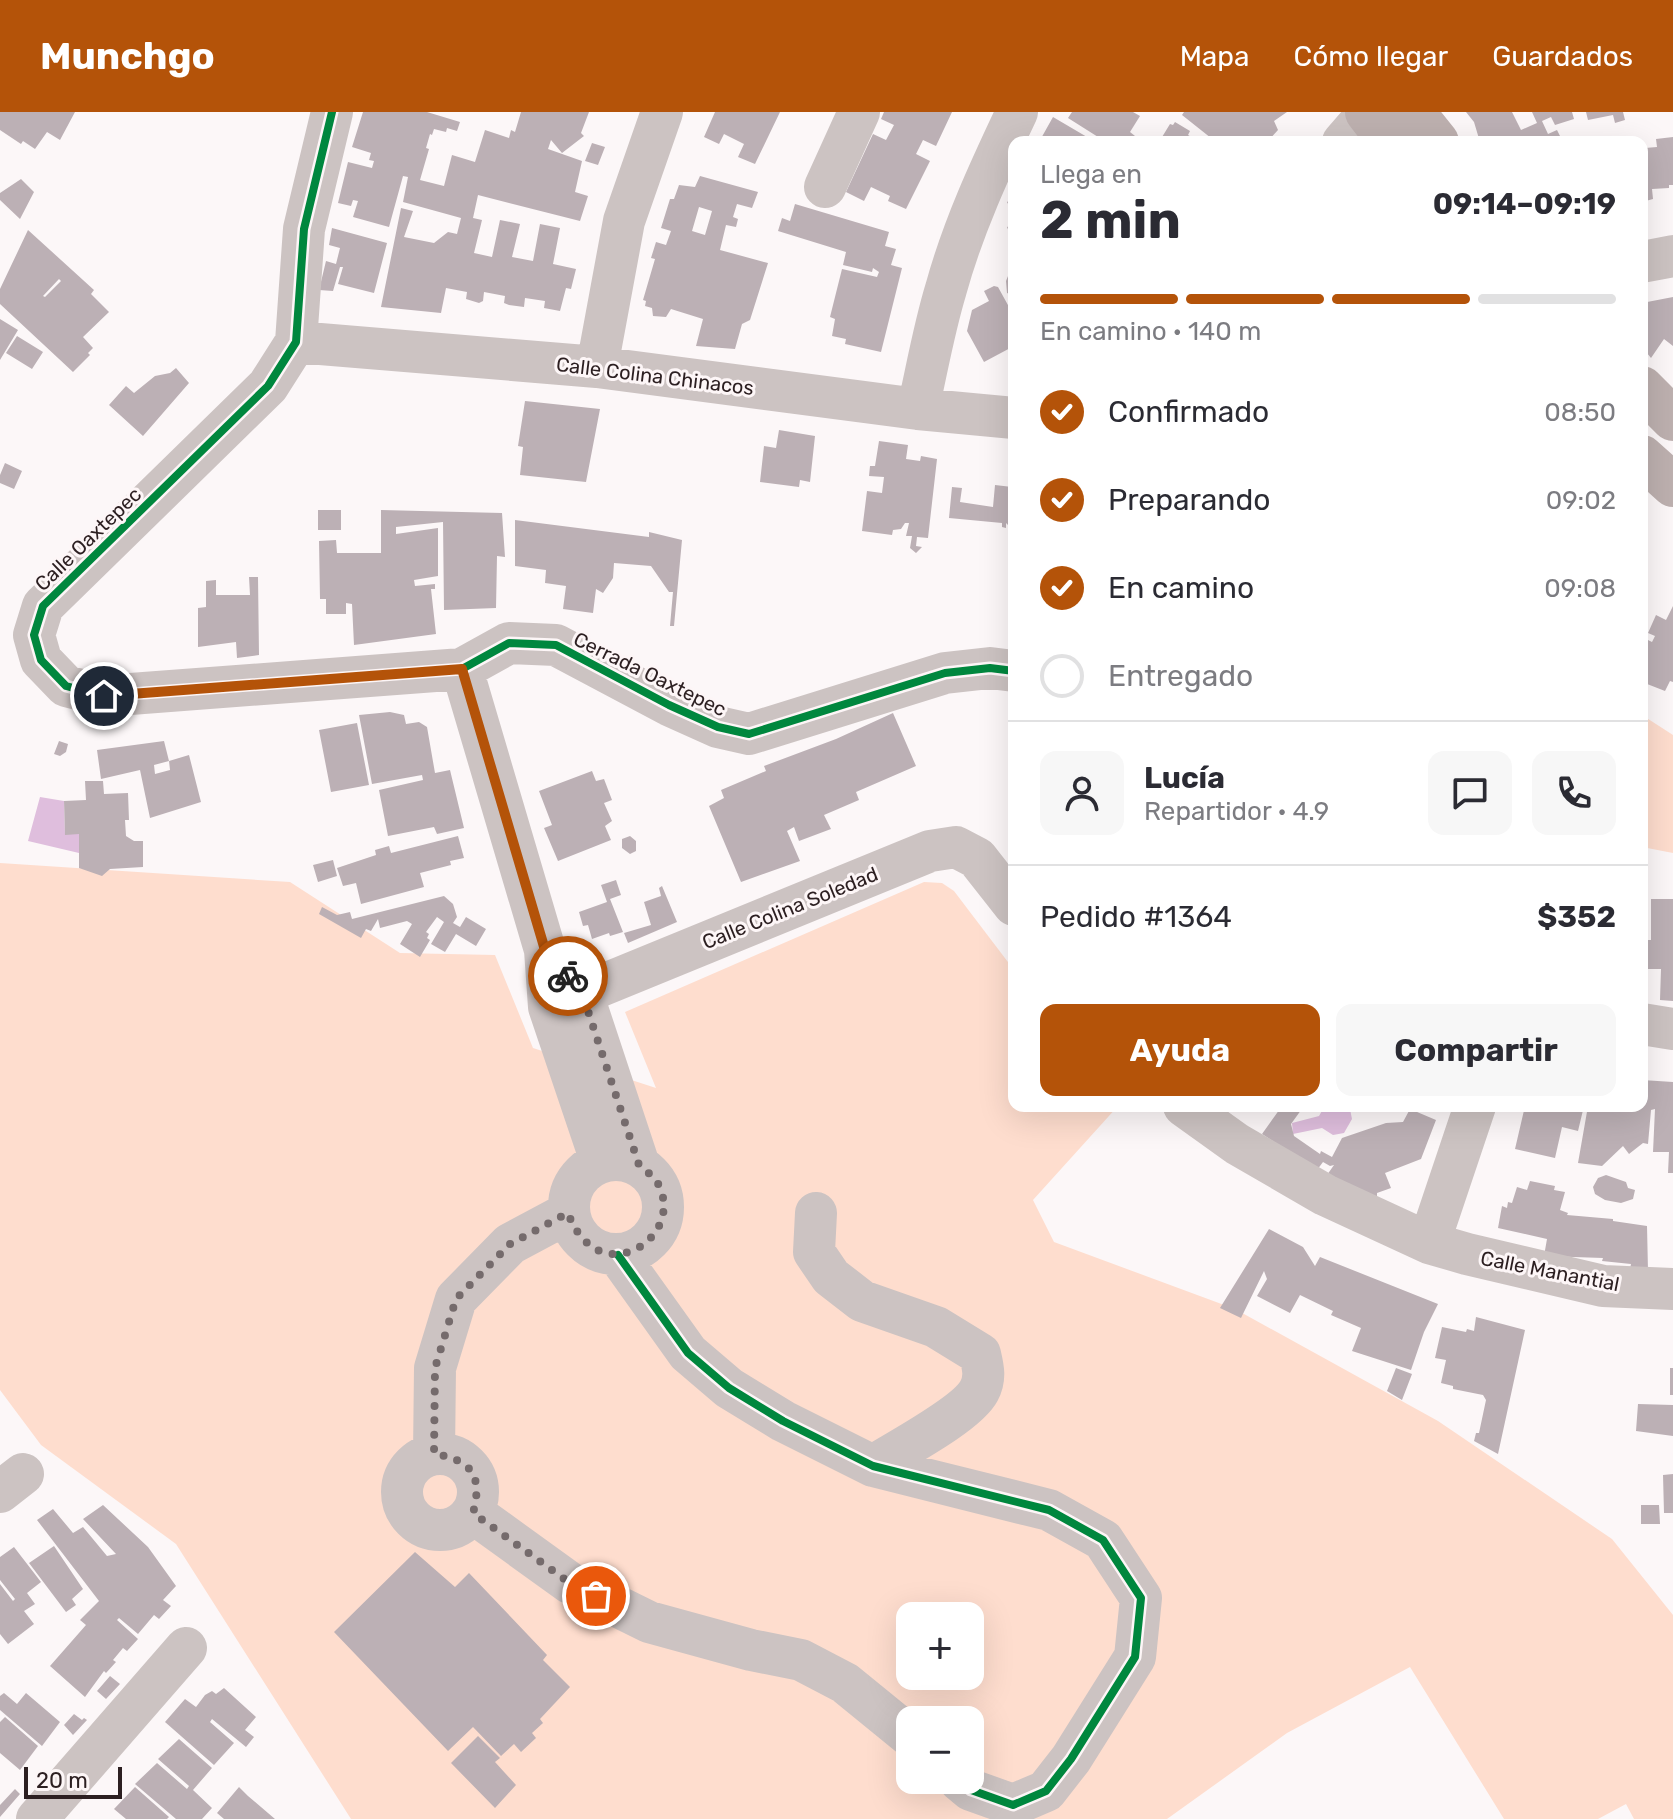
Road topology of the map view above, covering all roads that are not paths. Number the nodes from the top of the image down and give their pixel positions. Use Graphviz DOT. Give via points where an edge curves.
graph roads {
  1 [pos="332,112"];
  2 [pos="662,112"];
  3 [pos="859,112"];
  4 [pos="1017,112"];
  5 [pos="1368,112"];
  6 [pos="1413,112"];
  7 [pos="1348,136"];
  8 [pos="1386,136"];
  9 [pos="1432,136"];
  10 [pos="825,187"];
  11 [pos="1673,256"];
  12 [pos="1648,261"];
  13 [pos="296,342"];
  14 [pos="597,367"];
  15 [pos="1648,394"];
  16 [pos="918,409"];
  17 [pos="1008,417"];
  18 [pos="1673,419"];
  19 [pos="462,669"];
  20 [pos="1008,670"];
  21 [pos="1008,897"];
  22 [pos="566,1000"];
  23 [pos="1648,1025"];
  24 [pos="1673,1029"];
  25 [pos="1192,1112"];
  26 [pos="1473,1112"];
  27 [pos="620,1163"];
  28 [pos="568,1213"];
  29 [pos="816,1213"];
  30 [pos="1429,1243"];
  31 [pos="618,1255"];
  32 [pos="1673,1289"];
  33 [pos="434,1454"];
  34 [pos="873,1466"];
  35 [pos="473,1513"];
  36 [pos="186,1648"];
  37 [pos="896,1725"];
  38 [pos="984,1793"];
  39 [pos="37,1819"];
  1 -- 13 [label="street, Calle Oaxtepec" via="304,229"];
  2 -- 14 [label="street" via="624,221"];
  3 -- 10 [label="street"];
  4 -- 16 [label="street" via="961,242"];
  5 -- 7 [label="street"];
  5 -- 8 [label="main road"];
  6 -- 9 [label="main road"];
  11 -- 12 [label="street"];
  13 -- 14 [label="street, Calle Colina Chinacos"];
  13 -- 19 [label="street, Calle Oaxtepec" via="268,386 43,606 34,635 41,660 66,686 104,696"];
  14 -- 16 [label="street, Calle Colina Chinacos"];
  15 -- 18 [label="main road"];
  16 -- 17 [label="street, Calle Colina Chinacos"];
  19 -- 20 [label="street, Cerrada Oaxtepec" via="509,643 556,645 669,705 749,734 945,673"];
  19 -- 22 [label="street" via="545,950"];
  21 -- 22 [label="street, Calle Colina Soledad" via="977,858 956,847 930,851"];
  22 -- 27 [label="street"];
  23 -- 24 [label="street"];
  25 -- 30 [label="street" via="1325,1195"];
  26 -- 30 [label="street"];
  27 -- 28 [label="street" via="582,1172 571,1191"];
  27 -- 31 [label="street" via="657,1181 664,1205 658,1229 642,1247"];
  28 -- 31 [label="street" via="576,1233 594,1250"];
  28 -- 33 [label="street" via="510,1244 456,1299 435,1368"];
  29 -- 34 [label="street" via="814,1252 831,1277 862,1301 936,1327 980,1354 984,1373 966,1407"];
  30 -- 32 [label="street, Calle Manantial" via="1603,1286"];
  31 -- 34 [label="street" via="688,1353 729,1388"];
  33 -- 35 [label="street" via="457,1457 473,1471 479,1492"];
  33 -- 35 [label="street" via="412,1465 401,1488 407,1513 427,1529 453,1529"];
  34 -- 38 [label="street" via="1049,1510 1103,1540 1141,1598 1135,1657 1046,1791 1013,1805"];
  35 -- 37 [label="street" via="570,1583 649,1622 801,1660 845,1683"];
  36 -- 39 [label="street"];
}
